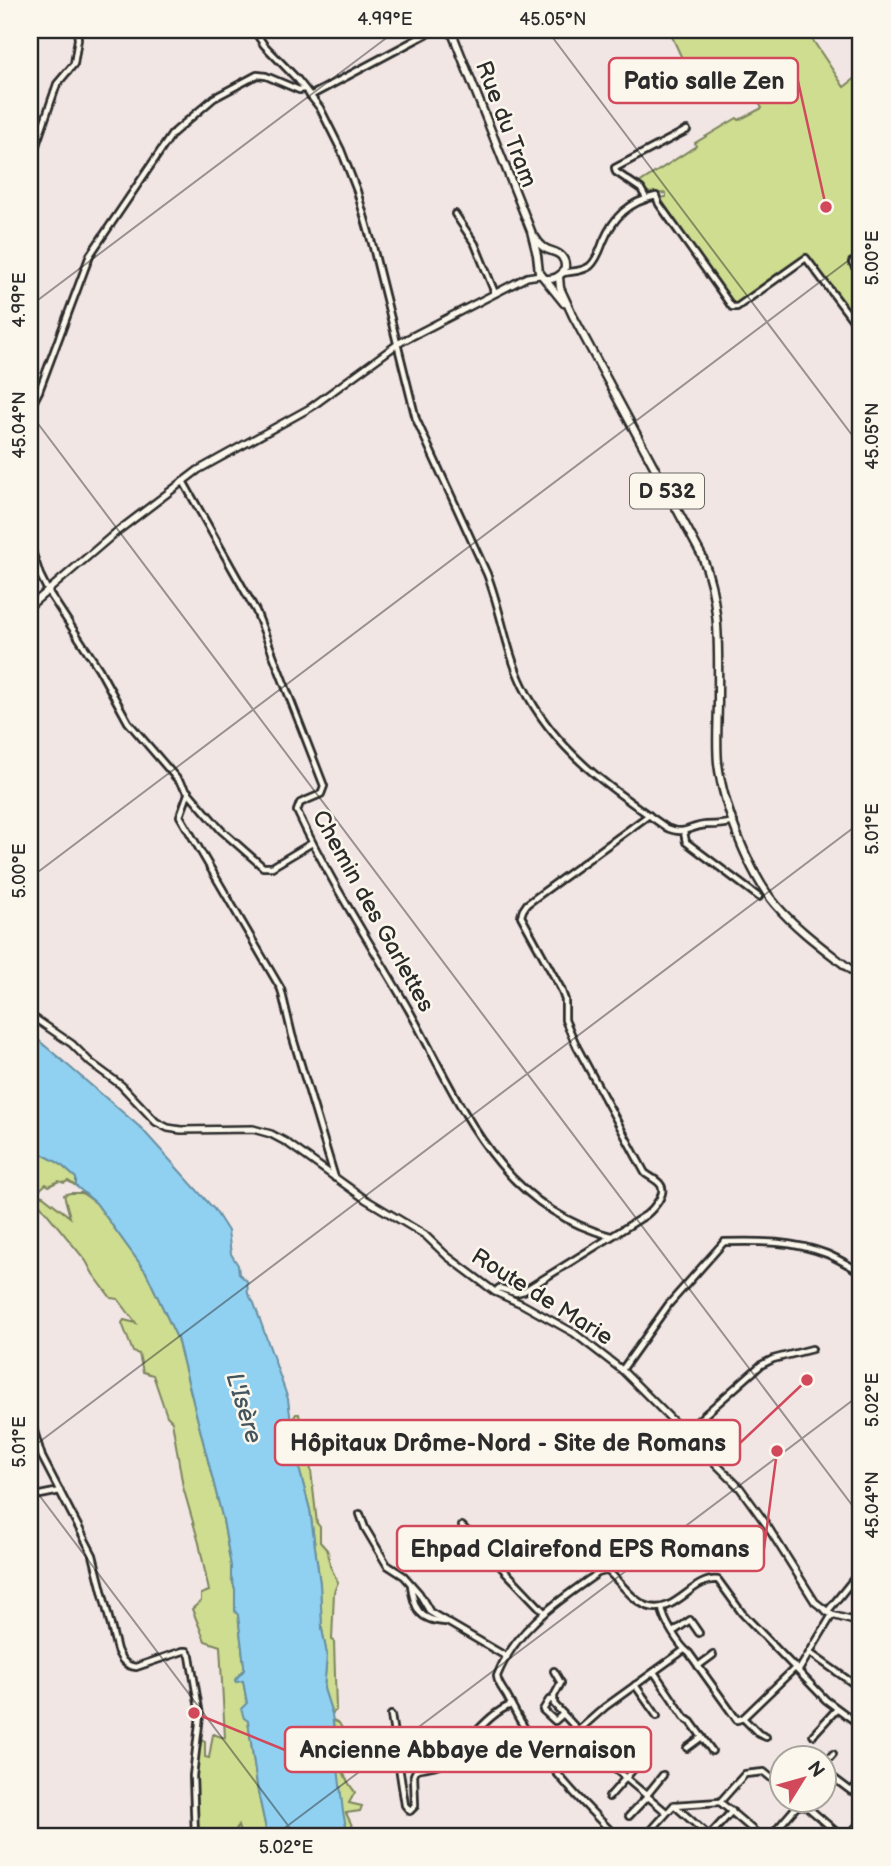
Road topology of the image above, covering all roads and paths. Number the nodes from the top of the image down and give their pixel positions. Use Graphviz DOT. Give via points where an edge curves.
graph roads {
  1 [pos="77,30"];
  2 [pos="254,30"];
  3 [pos="434,30"];
  4 [pos="451,30"];
  5 [pos="304,89"];
  6 [pos="310,96"];
  7 [pos="687,130"];
  8 [pos="30,163"];
  9 [pos="646,198"];
  10 [pos="455,214"];
  11 [pos="528,224"];
  12 [pos="549,251"];
  13 [pos="852,262"];
  14 [pos="537,263"];
  15 [pos="565,265"];
  16 [pos="574,271"];
  17 [pos="561,275"];
  18 [pos="527,277"];
  19 [pos="543,277"];
  20 [pos="861,277"];
  21 [pos="495,293"];
  22 [pos="573,316"];
  23 [pos="861,316"];
  24 [pos="854,321"];
  25 [pos="861,331"];
  26 [pos="398,344"];
  27 [pos="30,380"];
  28 [pos="39,391"];
  29 [pos="30,408"];
  30 [pos="183,481"];
  31 [pos="30,545"];
  32 [pos="48,591"];
  33 [pos="30,606"];
  34 [pos="188,794"];
  35 [pos="649,815"];
  36 [pos="734,822"];
  37 [pos="684,832"];
  38 [pos="312,843"];
  39 [pos="759,897"];
  40 [pos="861,978"];
  41 [pos="30,1015"];
  42 [pos="336,1179"];
  43 [pos="611,1236"];
  44 [pos="861,1272"];
  45 [pos="495,1292"];
  46 [pos="812,1349"];
  47 [pos="622,1370"];
  48 [pos="30,1418"];
  49 [pos="684,1433"];
  50 [pos="60,1491"];
  51 [pos="30,1497"];
  52 [pos="360,1514"];
  53 [pos="462,1526"];
  54 [pos="860,1574"];
  55 [pos="411,1584"];
  56 [pos="662,1608"];
  57 [pos="544,1612"];
  58 [pos="829,1614"];
  59 [pos="449,1623"];
  60 [pos="861,1623"];
  61 [pos="673,1632"];
  62 [pos="699,1633"];
  63 [pos="684,1650"];
  64 [pos="810,1653"];
  65 [pos="713,1655"];
  66 [pos="507,1657"];
  67 [pos="698,1666"];
  68 [pos="798,1669"];
  69 [pos="554,1671"];
  70 [pos="654,1672"];
  71 [pos="635,1685"];
  72 [pos="861,1689"];
  73 [pos="553,1700"];
  74 [pos="511,1705"];
  75 [pos="836,1710"];
  76 [pos="563,1714"];
  77 [pos="391,1715"];
  78 [pos="657,1716"];
  79 [pos="743,1718"];
  80 [pos="861,1726"];
  81 [pos="579,1731"];
  82 [pos="813,1735"];
  83 [pos="609,1736"];
  84 [pos="702,1737"];
  85 [pos="766,1737"];
  86 [pos="687,1748"];
  87 [pos="595,1749"];
  88 [pos="712,1751"];
  89 [pos="645,1756"];
  90 [pos="545,1760"];
  91 [pos="580,1762"];
  92 [pos="663,1774"];
  93 [pos="768,1775"];
  94 [pos="626,1778"];
  95 [pos="838,1781"];
  96 [pos="861,1782"];
  97 [pos="647,1796"];
  98 [pos="610,1797"];
  99 [pos="720,1802"];
  100 [pos="674,1805"];
  101 [pos="732,1811"];
  102 [pos="666,1812"];
  103 [pos="790,1814"];
  104 [pos="819,1814"];
  105 [pos="629,1816"];
  106 [pos="861,1822"];
  107 [pos="650,1834"];
  108 [pos="195,1836"];
  109 [pos="616,1836"];
  110 [pos="659,1836"];
  111 [pos="760,1836"];
  112 [pos="771,1836"];
  113 [pos="841,1836"];
  114 [pos="848,1836"];
  1 -- 8 [label="street" via="74,64 57,85"];
  2 -- 5 [label="street"];
  3 -- 6 [label="street"];
  4 -- 11 [label="main road, Rue du Tram"];
  5 -- 6 [label="street"];
  5 -- 28 [label="street" via="257,75 214,98 172,134 90,255"];
  6 -- 26 [label="street" via="341,150 357,191"];
  7 -- 9 [label="street" via="615,168"];
  9 -- 16 [label="street" via="622,211 592,264"];
  9 -- 24 [label="street" via="656,196 732,307 806,258"];
  10 -- 21 [label="street" via="475,244"];
  11 -- 12 [label="main road"];
  11 -- 14 [label="main road"];
  12 -- 14 [label="main road"];
  12 -- 15 [label="main road" via="560,255"];
  13 -- 20 [label="street"];
  14 -- 18 [label="street"];
  14 -- 19 [label="main road"];
  15 -- 16 [label="street"];
  15 -- 17 [label="main road"];
  16 -- 17 [label="street"];
  17 -- 19 [label="main road"];
  17 -- 22 [label="main road, D 532" via="560,288"];
  18 -- 19 [label="street"];
  18 -- 21 [label="street"];
  19 -- 22 [label="main road, D 532"];
  21 -- 26 [label="street"];
  22 -- 36 [label="main road, D 532" via="710,578 718,622 718,762"];
  23 -- 24 [label="street"];
  24 -- 25 [label="street"];
  26 -- 30 [label="street" via="302,413"];
  26 -- 35 [label="street" via="416,419 487,573 522,685 567,750"];
  27 -- 28 [label="street"];
  28 -- 29 [label="street"];
  30 -- 32 [label="street"];
  30 -- 38 [label="street, Chemin des Garlettes" via="256,611 324,786 321,793 298,806"];
  31 -- 32 [label="street"];
  32 -- 33 [label="street"];
  32 -- 34 [label="street" via="128,722"];
  34 -- 38 [label="street" via="263,867 272,867"];
  34 -- 42 [label="street" via="180,816 281,989"];
  35 -- 37 [label="street" via="667,828"];
  35 -- 43 [label="street" via="527,904 521,916 561,989 565,1020 577,1047 645,1173 662,1185 656,1207"];
  36 -- 37 [label="street"];
  36 -- 40 [label="main road, D 532" via="751,867 775,905"];
  37 -- 39 [label="street" via="686,842"];
  38 -- 43 [label="street, Chemin des Garlettes" via="480,1140 512,1176 567,1221"];
  41 -- 42 [label="street, Route de Marie" via="121,1085 156,1122 181,1130 253,1129 271,1134"];
  42 -- 45 [label="street, Route de Marie" via="425,1235"];
  43 -- 45 [label="street" via="524,1291 499,1288"];
  44 -- 47 [label="street" via="824,1252 793,1244 724,1242 670,1304"];
  45 -- 47 [label="street, Route de Marie" via="575,1334"];
  46 -- 49 [label="street" via="761,1365"];
  47 -- 49 [label="street, Route de Marie"];
  48 -- 50 [label="street" via="42,1457"];
  49 -- 58 [label="street, Route de Marie" via="747,1496 808,1594"];
  50 -- 51 [label="street"];
  50 -- 108 [label="street" via="93,1555 122,1660 136,1667 183,1651 190,1656 200,1715 193,1776"];
  52 -- 55 [label="street" via="387,1565"];
  53 -- 57 [label="street"];
  54 -- 58 [label="street"];
  55 -- 59 [label="street" via="430,1612"];
  55 -- 59 [label="street" via="416,1609 425,1618"];
  56 -- 57 [label="street" via="639,1602 606,1571"];
  56 -- 61 [label="street"];
  56 -- 68 [label="street" via="691,1589 718,1580 741,1613"];
  57 -- 66 [label="street" via="524,1630"];
  58 -- 60 [label="street"];
  58 -- 64 [label="street"];
  59 -- 66 [label="street"];
  61 -- 62 [label="street" via="690,1620"];
  61 -- 63 [label="street"];
  63 -- 67 [label="street"];
  63 -- 70 [label="street"];
  64 -- 68 [label="street"];
  64 -- 72 [label="street"];
  65 -- 67 [label="street"];
  66 -- 74 [label="street" via="497,1676"];
  67 -- 79 [label="street" via="737,1720"];
  68 -- 75 [label="street"];
  68 -- 79 [label="street"];
  69 -- 73 [label="street" via="561,1683"];
  70 -- 71 [label="street"];
  70 -- 84 [label="street"];
  71 -- 78 [label="street"];
  71 -- 81 [label="street"];
  73 -- 76 [label="street"];
  73 -- 76 [label="street" via="543,1710 555,1721"];
  74 -- 77 [label="street" via="444,1761 417,1769 415,1806 410,1811 405,1805"];
  74 -- 90 [label="street"];
  75 -- 80 [label="street"];
  75 -- 82 [label="street"];
  76 -- 81 [label="street"];
  79 -- 85 [label="street"];
  81 -- 87 [label="street"];
  81 -- 90 [label="street"];
  83 -- 87 [label="street"];
  84 -- 86 [label="street"];
  84 -- 88 [label="street"];
  87 -- 91 [label="street"];
  87 -- 94 [label="street"];
  89 -- 94 [label="street"];
  90 -- 109 [label="street"];
  92 -- 97 [label="street"];
  93 -- 99 [label="street" via="745,1774"];
  94 -- 97 [label="street"];
  94 -- 98 [label="street"];
  95 -- 96 [label="street" via="851,1791"];
  97 -- 102 [label="street"];
  97 -- 105 [label="street"];
  99 -- 100 [label="street"];
  99 -- 101 [label="street"];
  100 -- 101 [label="street" via="709,1836"];
  100 -- 102 [label="street"];
  101 -- 111 [label="street"];
  102 -- 107 [label="street"];
  103 -- 112 [label="street"];
  104 -- 113 [label="street"];
  106 -- 114 [label="street"];
  107 -- 110 [label="street"];
}
